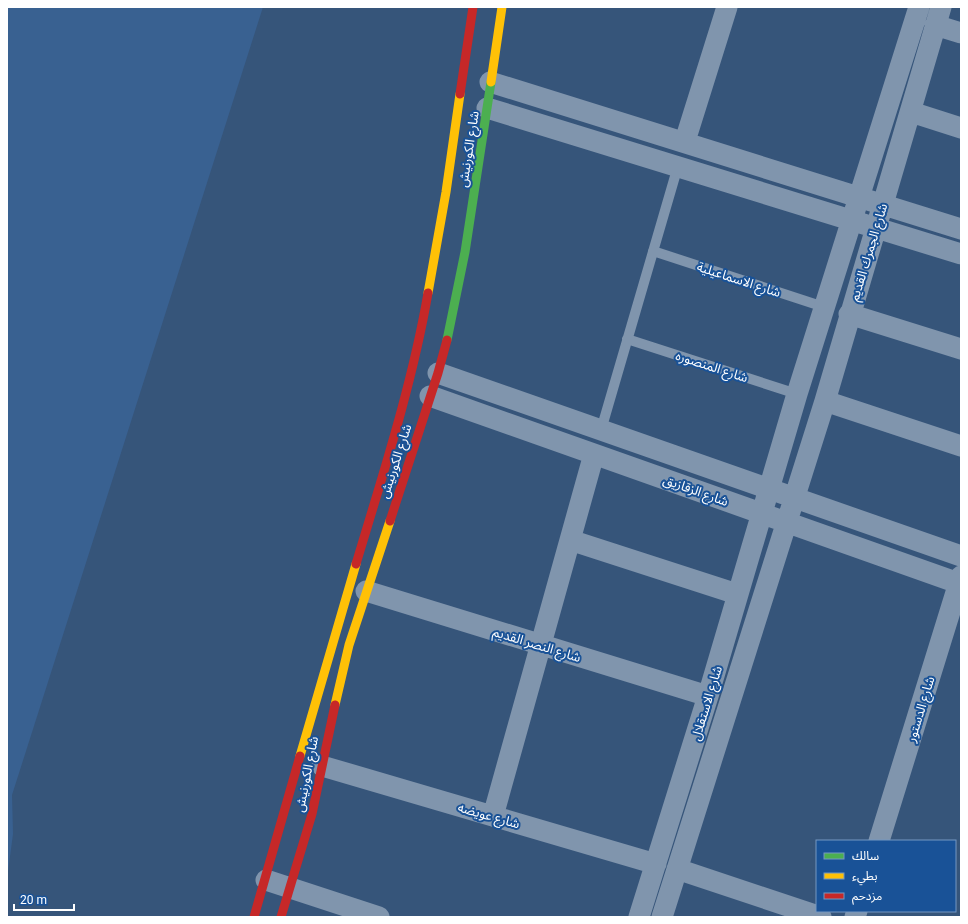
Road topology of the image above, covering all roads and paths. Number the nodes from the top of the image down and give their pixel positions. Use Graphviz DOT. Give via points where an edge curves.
graph roads {
  1 [pos="473,7"];
  2 [pos="502,7"];
  3 [pos="727,7"];
  4 [pos="919,7"];
  5 [pos="938,16"];
  6 [pos="961,33"];
  7 [pos="487,81"];
  8 [pos="484,107"];
  9 [pos="911,112"];
  10 [pos="961,128"];
  11 [pos="685,142"];
  12 [pos="678,166"];
  13 [pos="859,197"];
  14 [pos="882,204"];
  15 [pos="852,220"];
  16 [pos="875,227"];
  17 [pos="961,228"];
  18 [pos="654,251"];
  19 [pos="961,254"];
  20 [pos="824,307"];
  21 [pos="850,314"];
  22 [pos="628,339"];
  23 [pos="961,349"];
  24 [pos="425,368"];
  25 [pos="419,392"];
  26 [pos="797,394"];
  27 [pos="825,401"];
  28 [pos="601,430"];
  29 [pos="961,446"];
  30 [pos="594,454"];
  31 [pos="768,488"];
  32 [pos="794,497"];
  33 [pos="760,513"];
  34 [pos="786,522"];
  35 [pos="570,540"];
  36 [pos="961,556"];
  37 [pos="960,581"];
  38 [pos="366,591"];
  39 [pos="737,594"];
  40 [pos="541,644"];
  41 [pos="708,696"];
  42 [pos="322,766"];
  43 [pos="492,816"];
  44 [pos="879,840"];
  45 [pos="656,864"];
  46 [pos="677,869"];
  47 [pos="266,880"];
  48 [pos="290,889"];
  49 [pos="254,917"];
  50 [pos="281,917"];
  51 [pos="379,917"];
  52 [pos="639,917"];
  53 [pos="662,917"];
  54 [pos="821,917"];
  1 -- 24 [label="main road, شارع الكورنيش" via="463,101 419,344"];
  2 -- 7 [label="main road, شارع الكورنيش"];
  3 -- 11 [label="street"];
  4 -- 13 [label="street, شارع الجمرك القديم"];
  5 -- 6 [label="street"];
  5 -- 9 [label="street, شارع الجمرك القديم"];
  7 -- 8 [label="main road, شارع الكورنيش"];
  7 -- 11 [label="street"];
  8 -- 12 [label="street"];
  8 -- 24 [label="main road, شارع الكورنيش" via="459,289"];
  9 -- 10 [label="street"];
  9 -- 14 [label="street, شارع الجمرك القديم"];
  11 -- 13 [label="street"];
  12 -- 15 [label="street"];
  12 -- 18 [label="lane"];
  13 -- 14 [label="street"];
  13 -- 15 [label="street, شارع الجمرك القديم"];
  14 -- 16 [label="street, شارع الجمرك القديم"];
  14 -- 17 [label="street"];
  15 -- 16 [label="street"];
  15 -- 20 [label="street, شارع الجمرك القديم"];
  16 -- 19 [label="street"];
  16 -- 21 [label="street, شارع الجمرك القديم"];
  18 -- 20 [label="lane, شارع الاسماعيلية"];
  18 -- 22 [label="lane"];
  20 -- 26 [label="street, شارع الجمرك القديم"];
  21 -- 23 [label="street"];
  21 -- 27 [label="street, شارع الجمرك القديم"];
  22 -- 26 [label="lane, شارع المنصوره"];
  22 -- 28 [label="lane"];
  24 -- 25 [label="main road, شارع الكورنيش"];
  24 -- 25 [label="main road, شارع الكورنيش"];
  24 -- 28 [label="street, شارع الزقازيق"];
  25 -- 30 [label="street, شارع الزقازيق"];
  25 -- 38 [label="main road, شارع الكورنيش"];
  25 -- 47 [label="main road, شارع الكورنيش" via="285,805"];
  26 -- 31 [label="street, شارع الجمرك القديم"];
  27 -- 29 [label="street"];
  27 -- 32 [label="street, شارع الجمرك القديم"];
  28 -- 31 [label="street, شارع الزقازيق"];
  30 -- 33 [label="street, شارع الزقازيق"];
  30 -- 35 [label="street"];
  31 -- 32 [label="street, شارع الزقازيق"];
  31 -- 33 [label="street, شارع الاستقلال"];
  32 -- 34 [label="street, شارع الاستقلال"];
  32 -- 36 [label="street, شارع الزقازيق"];
  33 -- 34 [label="street, شارع الزقازيق"];
  33 -- 39 [label="street, شارع الاستقلال"];
  34 -- 37 [label="street, شارع الزقازيق"];
  34 -- 46 [label="street, شارع الاستقلال"];
  35 -- 39 [label="street"];
  35 -- 40 [label="street"];
  37 -- 44 [label="street, شارع الدستور"];
  38 -- 40 [label="street, شارع النصر القديم"];
  38 -- 42 [label="main road, شارع الكورنيش" via="337,689"];
  39 -- 41 [label="street, شارع الاستقلال"];
  40 -- 41 [label="street, شارع النصر القديم"];
  40 -- 43 [label="street"];
  41 -- 45 [label="street, شارع الاستقلال"];
  42 -- 43 [label="street, شارع عويضه"];
  42 -- 48 [label="main road, شارع الكورنيش" via="312,814"];
  43 -- 45 [label="street, شارع عويضه"];
  45 -- 52 [label="street, شارع الاستقلال"];
  46 -- 53 [label="street, شارع الاستقلال"];
  46 -- 54 [label="street"];
  47 -- 48 [label="street"];
  47 -- 49 [label="main road, شارع الكورنيش"];
  48 -- 50 [label="main road, شارع الكورنيش"];
  48 -- 51 [label="street"];
}
